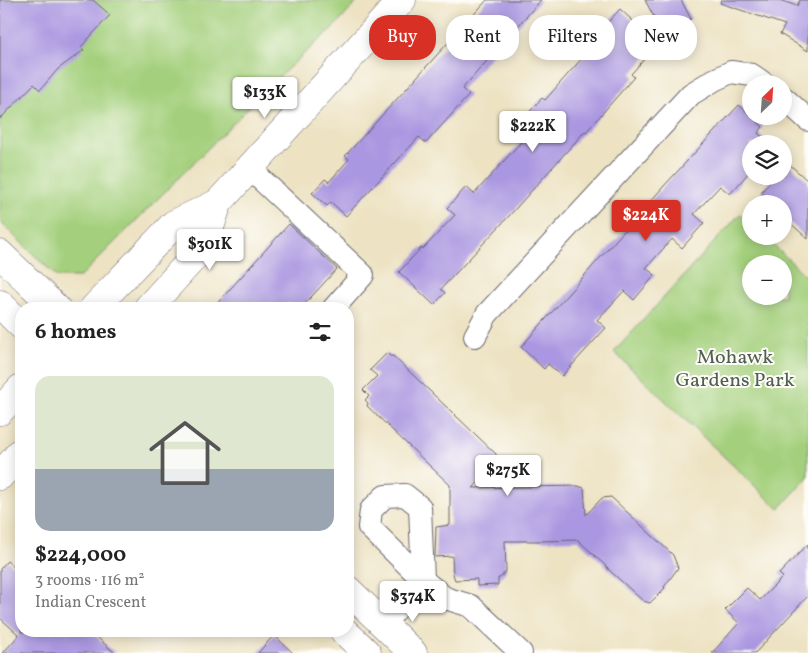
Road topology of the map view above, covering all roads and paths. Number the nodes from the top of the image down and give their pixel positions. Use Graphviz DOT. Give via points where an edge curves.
graph roads {
  1 [pos="402,0"];
  2 [pos="752,75"];
  3 [pos="792,105"];
  4 [pos="808,120"];
  5 [pos="249,168"];
  6 [pos="218,202"];
  7 [pos="0,254"];
  8 [pos="50,302"];
  9 [pos="100,302"];
  10 [pos="153,302"];
  11 [pos="339,302"];
  12 [pos="0,304"];
  13 [pos="15,319"];
  14 [pos="475,336"];
  15 [pos="15,395"];
  16 [pos="0,412"];
  17 [pos="15,459"];
  18 [pos="0,476"];
  19 [pos="354,596"];
  20 [pos="383,624"];
  21 [pos="350,637"];
  22 [pos="367,653"];
  23 [pos="413,653"];
  24 [pos="521,653"];
  1 -- 5 [label="main road"];
  2 -- 14 [label="street" via="731,72 691,94 487,314"];
  3 -- 4 [label="street"];
  5 -- 6 [label="main road"];
  5 -- 11 [label="street" via="363,275"];
  6 -- 9 [label="main road" via="174,224"];
  6 -- 10 [label="main road" via="204,246"];
  7 -- 8 [label="main road"];
  12 -- 13 [label="main road"];
  15 -- 16 [label="main road"];
  17 -- 18 [label="main road"];
  19 -- 20 [label="main road"];
  20 -- 23 [label="main road"];
  20 -- 24 [label="street" via="423,580 445,598 471,606"];
  21 -- 22 [label="main road"];
}
